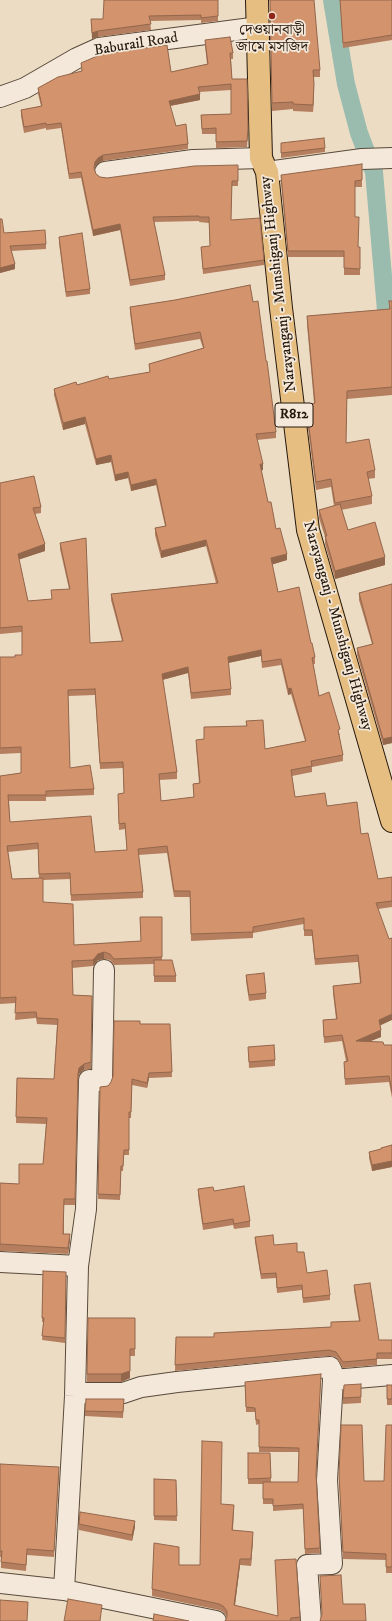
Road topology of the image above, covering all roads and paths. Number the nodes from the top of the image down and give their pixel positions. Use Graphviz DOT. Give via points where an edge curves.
graph roads {
  1 [pos="257,0"];
  2 [pos="259,27"];
  3 [pos="0,97"];
  4 [pos="392,158"];
  5 [pos="264,165"];
  6 [pos="105,172"];
  7 [pos="392,820"];
  8 [pos="104,970"];
  9 [pos="0,1262"];
  10 [pos="78,1266"];
  11 [pos="392,1375"];
  12 [pos="333,1380"];
  13 [pos="75,1393"];
  14 [pos="0,1583"];
  15 [pos="64,1590"];
  16 [pos="216,1621"];
  17 [pos="311,1621"];
  1 -- 2 [label="main road, Narayanganj - Munshiganj Highway / R812"];
  2 -- 3 [label="street, Baburail Road" via="99,48 76,58 25,88"];
  2 -- 5 [label="main road, Narayanganj - Munshiganj Highway / R812"];
  4 -- 5 [label="street"];
  5 -- 6 [label="street" via="194,160"];
  5 -- 7 [label="main road, Narayanganj - Munshiganj Highway / R812" via="308,530"];
  8 -- 10 [label="street" via="102,1081 89,1080 86,1209"];
  9 -- 10 [label="street"];
  10 -- 13 [label="street"];
  11 -- 12 [label="street"];
  12 -- 13 [label="street" via="330,1367 177,1382 141,1387 123,1393"];
  12 -- 17 [label="street" via="327,1480 332,1564 307,1565"];
  13 -- 15 [label="street"];
  14 -- 15 [label="street"];
  15 -- 16 [label="street"];
}
